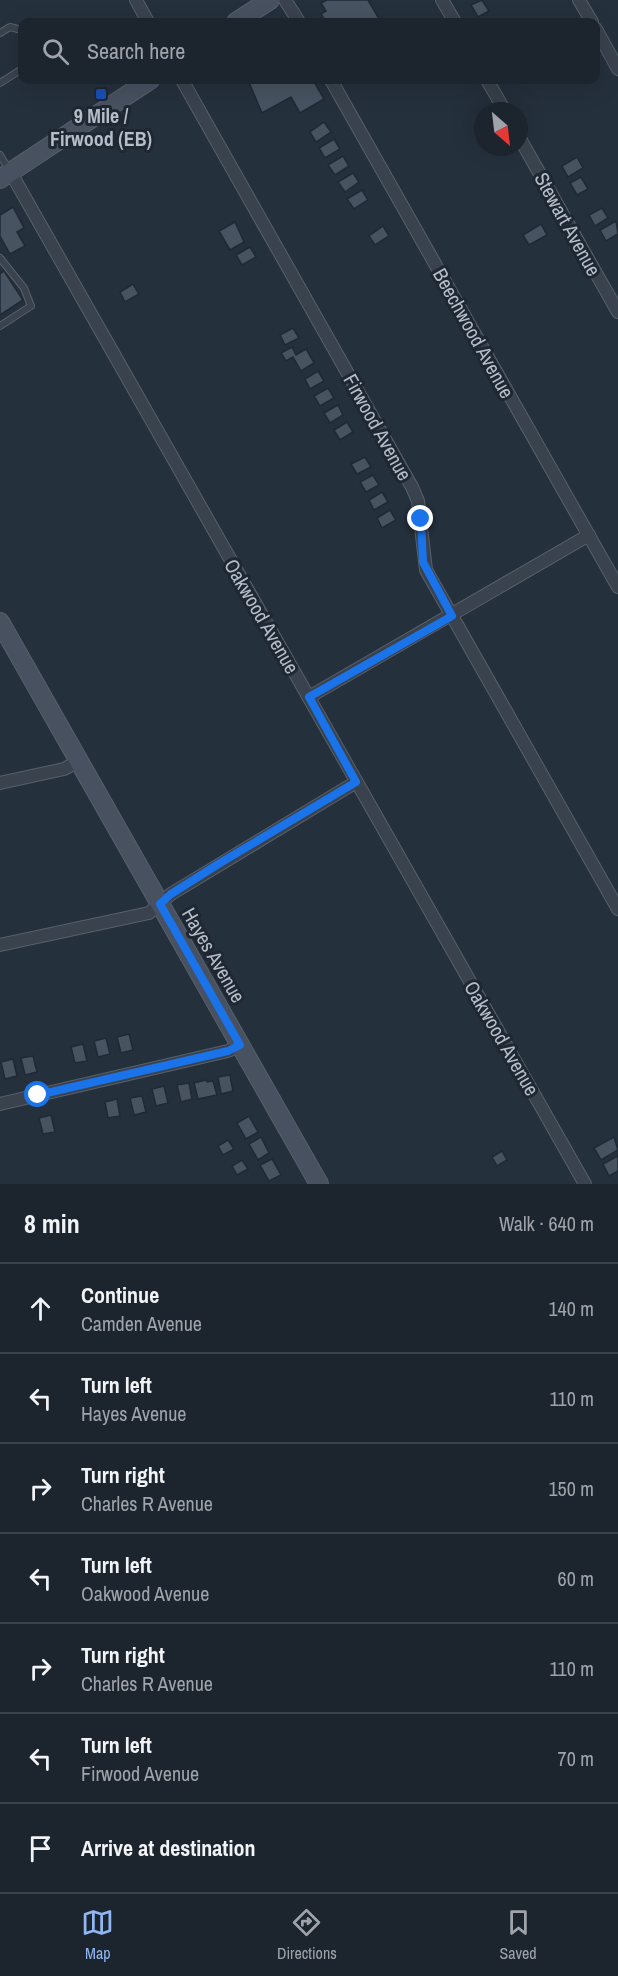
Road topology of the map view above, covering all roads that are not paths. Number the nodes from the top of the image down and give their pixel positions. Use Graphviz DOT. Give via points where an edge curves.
graph roads {
  1 [pos="136,0"];
  2 [pos="270,0"];
  3 [pos="285,0"];
  4 [pos="442,0"];
  5 [pos="579,0"];
  6 [pos="146,18"];
  7 [pos="242,18"];
  8 [pos="296,18"];
  9 [pos="453,18"];
  10 [pos="590,18"];
  11 [pos="18,29"];
  12 [pos="0,33"];
  13 [pos="600,36"];
  14 [pos="618,69"];
  15 [pos="18,72"];
  16 [pos="0,83"];
  17 [pos="144,84"];
  18 [pos="184,84"];
  19 [pos="333,84"];
  20 [pos="489,84"];
  21 [pos="500,102"];
  22 [pos="528,152"];
  23 [pos="0,155"];
  24 [pos="5,176"];
  25 [pos="0,258"];
  26 [pos="618,312"];
  27 [pos="0,326"];
  28 [pos="589,535"];
  29 [pos="618,587"];
  30 [pos="452,616"];
  31 [pos="0,622"];
  32 [pos="309,697"];
  33 [pos="79,761"];
  34 [pos="356,782"];
  35 [pos="0,783"];
  36 [pos="160,904"];
  37 [pos="618,909"];
  38 [pos="0,945"];
  39 [pos="240,1045"];
  40 [pos="0,1104"];
  41 [pos="319,1184"];
  42 [pos="585,1184"];
  1 -- 6 [label="street"];
  2 -- 7 [label="street"];
  3 -- 8 [label="street"];
  4 -- 9 [label="street"];
  5 -- 10 [label="street"];
  11 -- 12 [label="lane" via="10,27"];
  13 -- 14 [label="street"];
  15 -- 16 [label="lane"];
  17 -- 24 [label="street"];
  18 -- 30 [label="street, Firwood Avenue" via="412,487 418,501 423,562"];
  19 -- 28 [label="street, Beechwood Avenue"];
  20 -- 21 [label="street"];
  22 -- 26 [label="street, Stewart Avenue"];
  23 -- 24 [label="lane"];
  24 -- 32 [label="street, Oakwood Avenue"];
  25 -- 27 [label="lane" via="24,288 31,306"];
  28 -- 29 [label="street, Beechwood Avenue"];
  28 -- 30 [label="street"];
  30 -- 32 [label="street"];
  30 -- 37 [label="street, Firwood Avenue"];
  31 -- 33 [label="street, Hayes Avenue"];
  32 -- 34 [label="street, Oakwood Avenue"];
  33 -- 35 [label="street" via="64,769"];
  33 -- 36 [label="street, Hayes Avenue"];
  34 -- 36 [label="street" via="220,863"];
  34 -- 42 [label="street, Oakwood Avenue"];
  36 -- 38 [label="street" via="149,913"];
  36 -- 39 [label="street, Hayes Avenue"];
  39 -- 40 [label="street"];
  39 -- 41 [label="street, Hayes Avenue"];
}
